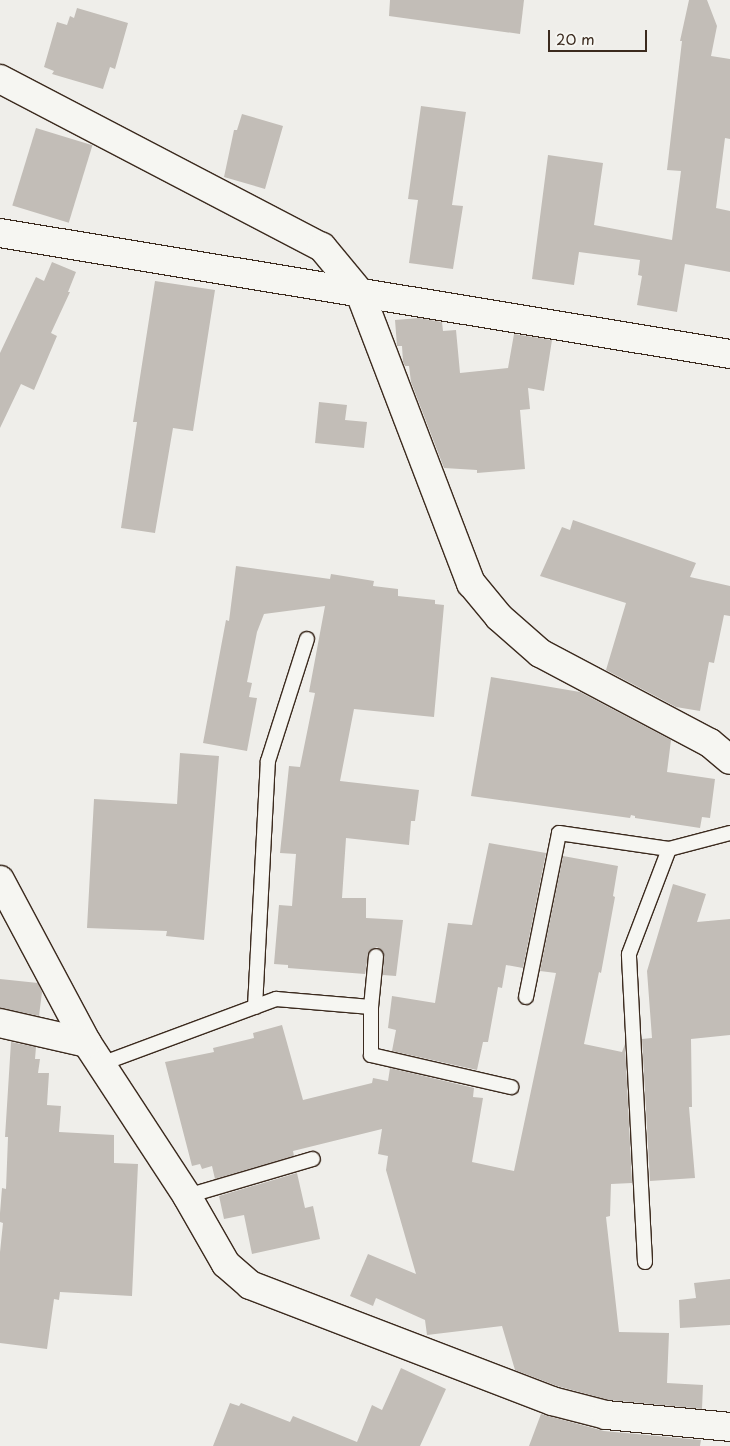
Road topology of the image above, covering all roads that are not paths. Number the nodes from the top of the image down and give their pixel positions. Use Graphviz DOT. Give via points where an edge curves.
graph roads {
  1 [pos="0,79"];
  2 [pos="0,232"];
  3 [pos="360,294"];
  4 [pos="730,354"];
  5 [pos="307,639"];
  6 [pos="730,760"];
  7 [pos="730,833"];
  8 [pos="669,849"];
  9 [pos="0,880"];
  10 [pos="376,956"];
  11 [pos="526,997"];
  12 [pos="255,1007"];
  13 [pos="371,1007"];
  14 [pos="0,1023"];
  15 [pos="94,1053"];
  16 [pos="511,1087"];
  17 [pos="314,1159"];
  18 [pos="187,1196"];
  19 [pos="645,1262"];
  20 [pos="730,1427"];
  1 -- 3 [label="street" via="322,247"];
  2 -- 3 [label="street"];
  3 -- 4 [label="street"];
  3 -- 6 [label="street" via="471,583 498,617 540,653 710,743"];
  5 -- 12 [label="lane" via="268,761"];
  7 -- 8 [label="lane"];
  8 -- 11 [label="lane" via="559,833"];
  8 -- 19 [label="lane" via="629,954"];
  9 -- 15 [label="street"];
  10 -- 13 [label="lane"];
  12 -- 13 [label="lane" via="276,999"];
  12 -- 15 [label="lane"];
  13 -- 16 [label="lane" via="371,1055"];
  14 -- 15 [label="street"];
  15 -- 18 [label="street"];
  17 -- 18 [label="lane"];
  18 -- 20 [label="street" via="226,1264 250,1285 552,1401 606,1415"];
}
